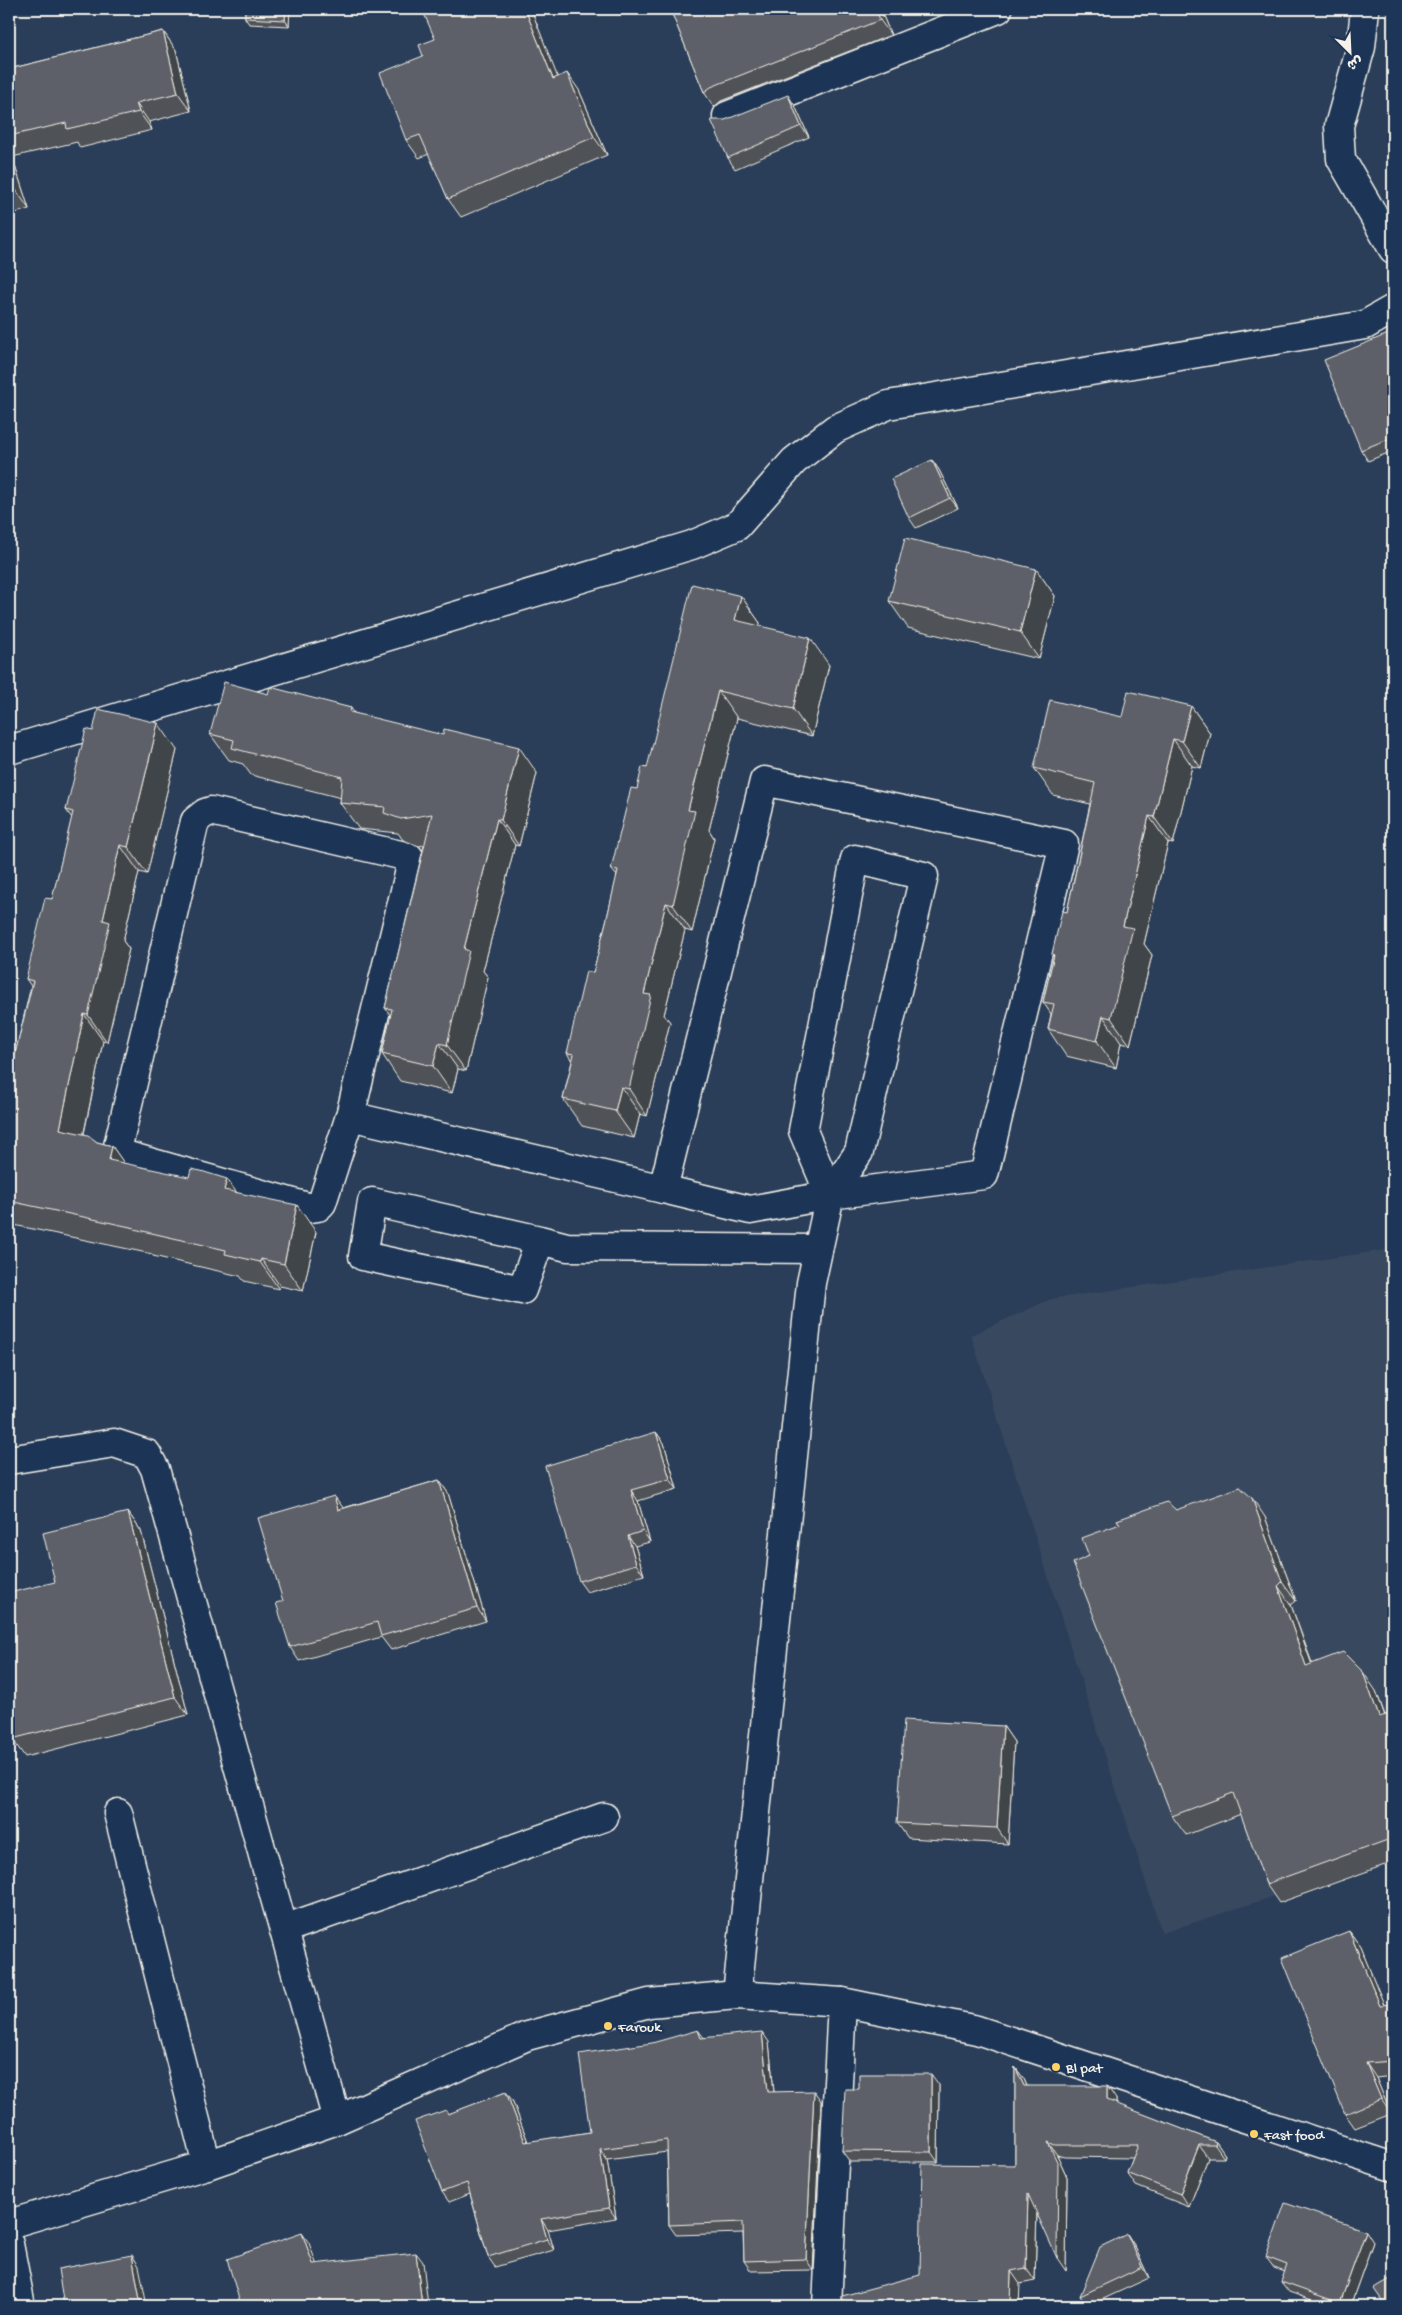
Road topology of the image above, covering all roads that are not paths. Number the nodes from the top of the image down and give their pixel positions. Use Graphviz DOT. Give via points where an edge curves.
graph roads {
  1 [pos="998,9"];
  2 [pos="1365,9"];
  3 [pos="727,116"];
  4 [pos="1393,249"];
  5 [pos="1393,309"];
  6 [pos="9,750"];
  7 [pos="350,1116"];
  8 [pos="664,1189"];
  9 [pos="830,1195"];
  10 [pos="540,1240"];
  11 [pos="818,1249"];
  12 [pos="9,1460"];
  13 [pos="118,1813"];
  14 [pos="604,1817"];
  15 [pos="284,1929"];
  16 [pos="737,1995"];
  17 [pos="842,2002"];
  18 [pos="337,2120"];
  19 [pos="207,2165"];
  20 [pos="1393,2167"];
  21 [pos="9,2224"];
  22 [pos="9,2244"];
  23 [pos="21,2306"];
  24 [pos="827,2306"];
  1 -- 3 [label="street"];
  2 -- 4 [label="street" via="1362,46 1339,126 1341,159"];
  5 -- 6 [label="street" via="1365,325 888,406 834,429 794,461 737,526 692,545"];
  7 -- 7 [label="street" via="318,1207 311,1208 121,1154 117,1150 195,821 205,813 211,811 409,857 412,862"];
  7 -- 8 [label="street"];
  8 -- 9 [label="street" via="750,1210"];
  8 -- 9 [label="street" via="764,781 1064,844 984,1175"];
  9 -- 9 [label="street" via="859,1152 924,876 855,859 803,1131"];
  9 -- 11 [label="street"];
  10 -- 10 [label="street" via="372,1202 363,1256 522,1290"];
  10 -- 11 [label="street" via="567,1247"];
  11 -- 16 [label="street" via="808,1302"];
  12 -- 15 [label="street" via="114,1443 147,1454 155,1469"];
  13 -- 19 [label="street"];
  14 -- 15 [label="street"];
  15 -- 18 [label="street"];
  16 -- 17 [label="street"];
  16 -- 18 [label="street" via="649,2003 527,2036"];
  17 -- 20 [label="street" via="977,2030"];
  17 -- 24 [label="street"];
  18 -- 19 [label="street"];
  19 -- 21 [label="street"];
  22 -- 23 [label="street"];
}
